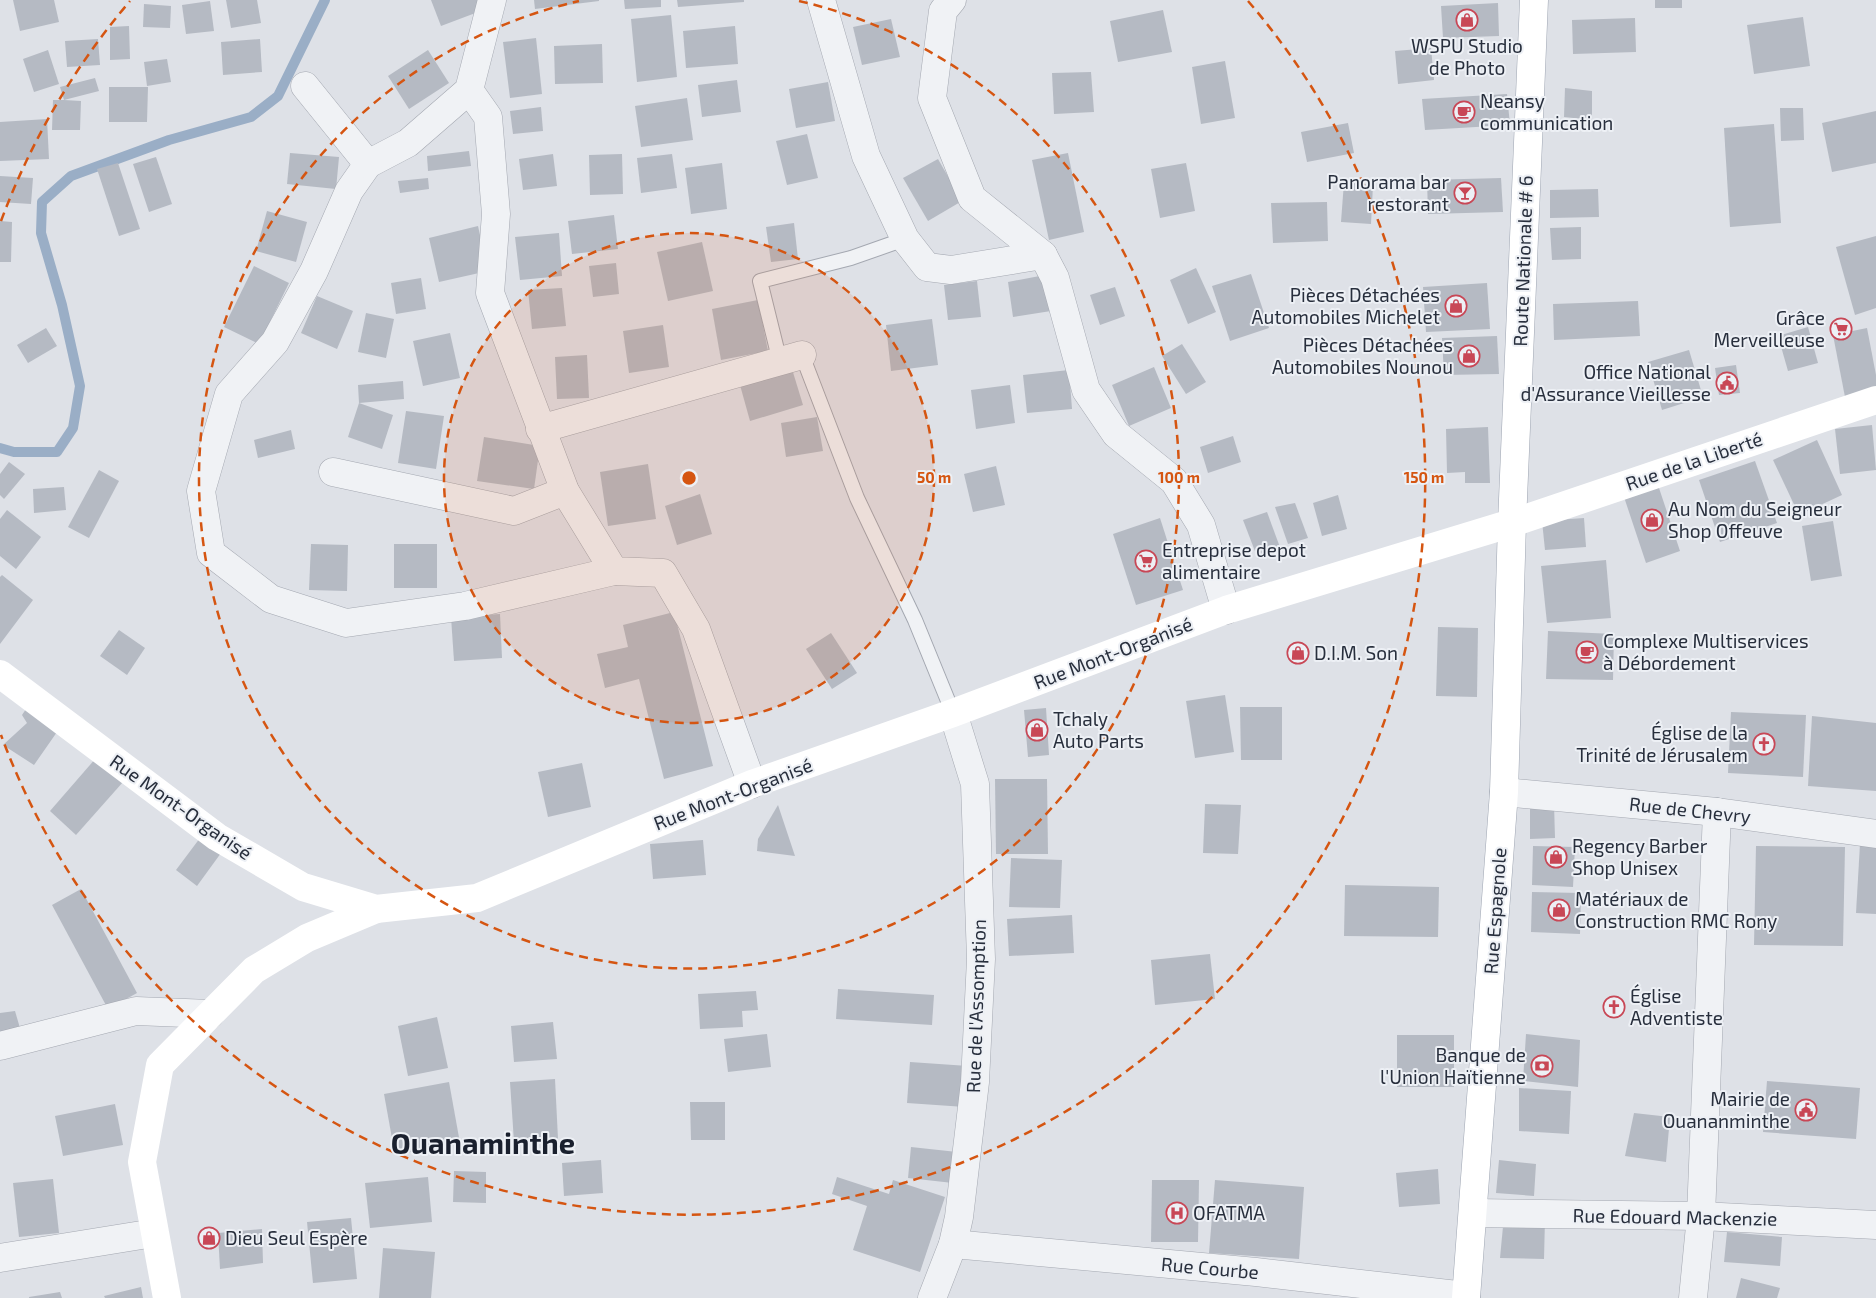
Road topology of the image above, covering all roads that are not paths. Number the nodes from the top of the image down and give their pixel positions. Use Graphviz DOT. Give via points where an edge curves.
graph roads {
  1 [pos="492,0"];
  2 [pos="821,0"];
  3 [pos="952,0"];
  4 [pos="1534,0"];
  5 [pos="305,86"];
  6 [pos="469,90"];
  7 [pos="368,164"];
  8 [pos="905,239"];
  9 [pos="1043,256"];
  10 [pos="791,358"];
  11 [pos="1876,400"];
  12 [pos="540,429"];
  13 [pos="333,472"];
  14 [pos="565,490"];
  15 [pos="1512,523"];
  16 [pos="614,571"];
  17 [pos="1226,610"];
  18 [pos="0,674"];
  19 [pos="953,713"];
  20 [pos="752,784"];
  21 [pos="1504,792"];
  22 [pos="1717,812"];
  23 [pos="1876,834"];
  24 [pos="376,909"];
  25 [pos="210,1014"];
  26 [pos="0,1046"];
  27 [pos="1474,1213"];
  28 [pos="1700,1216"];
  29 [pos="1876,1225"];
  30 [pos="154,1233"];
  31 [pos="953,1244"];
  32 [pos="0,1258"];
  33 [pos="1466,1297"];
  34 [pos="168,1298"];
  35 [pos="932,1298"];
  36 [pos="1693,1298"];
  1 -- 6 [label="street"];
  2 -- 8 [label="street" via="866,156"];
  3 -- 9 [label="street" via="944,11 932,98 972,198"];
  4 -- 15 [label="main road, Route Nationale # 6"];
  5 -- 7 [label="street"];
  6 -- 7 [label="street" via="408,143"];
  6 -- 12 [label="street" via="488,117 496,214 490,293"];
  7 -- 16 [label="street" via="349,191 314,271 275,342 229,394 201,491 211,553 271,599 346,623 464,606"];
  8 -- 9 [label="street" via="927,267 951,270"];
  8 -- 10 [label="lane" via="851,258 760,281"];
  9 -- 17 [label="street" via="1055,278 1086,390 1116,434 1174,481 1201,525"];
  10 -- 12 [label="street"];
  10 -- 19 [label="lane" via="915,620"];
  11 -- 15 [label="main road, Rue de la Liberté"];
  12 -- 14 [label="street"];
  13 -- 14 [label="street" via="514,511"];
  14 -- 16 [label="street"];
  15 -- 17 [label="main road, Rue Mont-Organisé"];
  15 -- 21 [label="main road, Rue Espagnole"];
  16 -- 20 [label="street" via="663,573 696,629"];
  17 -- 19 [label="main road, Rue Mont-Organisé"];
  18 -- 24 [label="main road, Rue Mont-Organisé" via="217,837 303,887"];
  19 -- 20 [label="main road, Rue Mont-Organisé"];
  19 -- 31 [label="street, Rue de l'Assomption" via="975,784 981,959 975,1082"];
  20 -- 24 [label="main road, Rue Mont-Organisé" via="477,898"];
  21 -- 22 [label="street, Rue de Chevry"];
  21 -- 27 [label="main road, Rue Espagnole"];
  22 -- 23 [label="street, Rue de Chevry"];
  22 -- 28 [label="street"];
  24 -- 25 [label="main road" via="307,938 254,970"];
  25 -- 26 [label="street" via="136,1011"];
  25 -- 30 [label="main road" via="160,1065 142,1162"];
  27 -- 28 [label="street, Rue Edouard Mackenzie"];
  27 -- 33 [label="main road, Rue Espagnole"];
  28 -- 29 [label="street, Rue Edouard Mackenzie"];
  28 -- 36 [label="street"];
  30 -- 32 [label="street"];
  30 -- 34 [label="main road"];
  31 -- 33 [label="street, Rue Courbe" via="1256,1272"];
  31 -- 35 [label="street, Rue de l'Assomption"];
}
